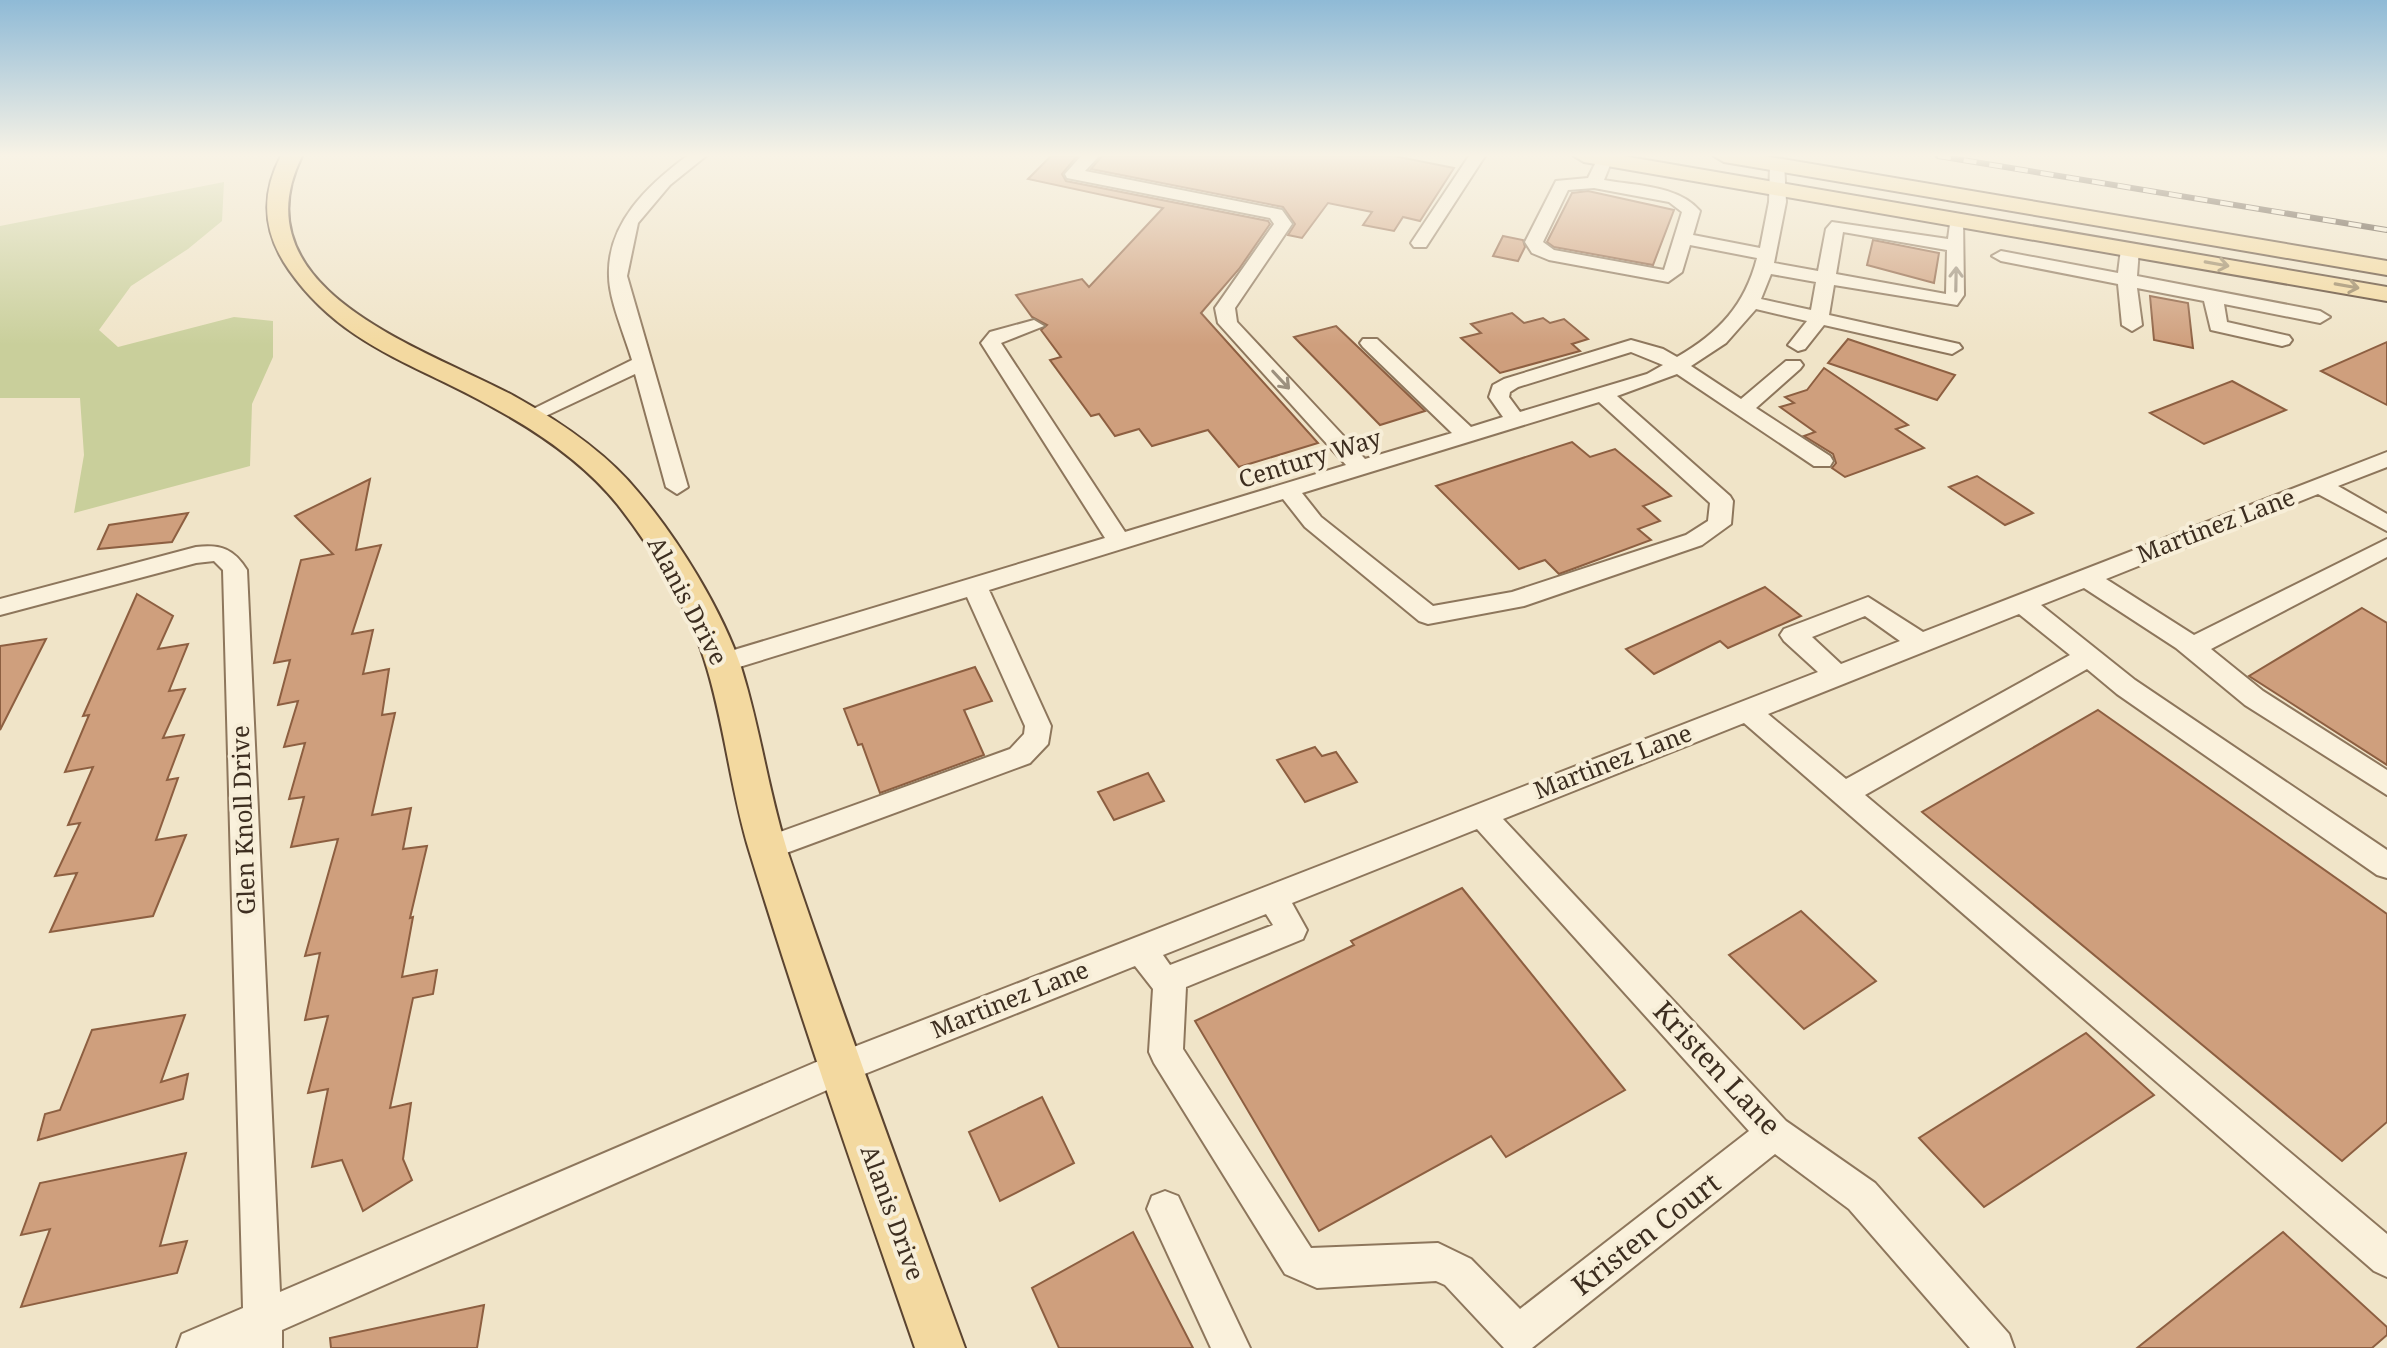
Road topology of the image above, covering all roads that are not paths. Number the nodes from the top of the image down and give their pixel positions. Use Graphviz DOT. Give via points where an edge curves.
graph roads {
  1 [pos="276,219"];
  2 [pos="632,219"];
  3 [pos="1279,219"];
  4 [pos="1436,219"];
  5 [pos="1545,219"];
  6 [pos="1689,219"];
  7 [pos="1775,219"];
  8 [pos="1951,219"];
  9 [pos="2097,219"];
  10 [pos="1957,220"];
  11 [pos="1683,238"];
  12 [pos="1420,243"];
  13 [pos="1956,246"];
  14 [pos="2130,249"];
  15 [pos="2001,256"];
  16 [pos="1766,261"];
  17 [pos="2387,268"];
  18 [pos="1826,279"];
  19 [pos="2127,279"];
  20 [pos="2387,294"];
  21 [pos="2213,296"];
  22 [pos="1751,302"];
  23 [pos="2320,317"];
  24 [pos="1819,318"];
  25 [pos="2132,325"];
  26 [pos="1034,326"];
  27 [pos="2282,340"];
  28 [pos="1370,343"];
  29 [pos="1952,348"];
  30 [pos="642,363"];
  31 [pos="1678,366"];
  32 [pos="1605,396"];
  33 [pos="1743,408"];
  34 [pos="528,417"];
  35 [pos="1517,423"];
  36 [pos="1469,437"];
  37 [pos="1822,461"];
  38 [pos="2379,469"];
  39 [pos="1363,470"];
  40 [pos="2319,485"];
  41 [pos="677,487"];
  42 [pos="1289,492"];
  43 [pos="2387,524"];
  44 [pos="1120,543"];
  45 [pos="2387,547"];
  46 [pos="2085,577"];
  47 [pos="975,587"];
  48 [pos="2021,602"];
  49 [pos="0,607"];
  50 [pos="1919,642"];
  51 [pos="2185,642"];
  52 [pos="2088,657"];
  53 [pos="723,663"];
  54 [pos="1836,674"];
  55 [pos="1746,710"];
  56 [pos="2387,784"];
  57 [pos="1844,793"];
  58 [pos="1480,813"];
  59 [pos="768,848"];
  60 [pos="2387,866"];
  61 [pos="1272,897"];
  62 [pos="1140,949"];
  63 [pos="1170,979"];
  64 [pos="840,1068"];
  65 [pos="1774,1133"];
  66 [pos="1165,1209"];
  67 [pos="2387,1258"];
  68 [pos="263,1335"];
  69 [pos="196,1348"];
  70 [pos="940,1348"];
  71 [pos="1231,1348"];
  72 [pos="1995,1348"];
  1 -- 34 [label="main road, Alanis Drive" via="286,249 307,283 343,321"];
  2 -- 30 [label="street" via="618,276"];
  3 -- 39 [label="street, one-way" via="1283,224 1225,308 1228,323"];
  4 -- 12 [label="street"];
  5 -- 11 [label="street" via="1534,242 1549,255 1668,276"];
  6 -- 11 [label="street"];
  7 -- 16 [label="street, Century Way"];
  8 -- 10 [label="main road"];
  9 -- 17 [label="main road"];
  10 -- 13 [label="street"];
  10 -- 14 [label="main road"];
  11 -- 16 [label="street"];
  13 -- 18 [label="street" via="1838,226"];
  18 -- 13 [label="street, one-way" via="1950,301 1955,295"];
  14 -- 19 [label="street"];
  14 -- 20 [label="main road, one-way"];
  15 -- 19 [label="street"];
  16 -- 18 [label="street"];
  16 -- 22 [label="street, Century Way"];
  18 -- 24 [label="street"];
  19 -- 21 [label="street"];
  19 -- 25 [label="street"];
  21 -- 23 [label="street"];
  21 -- 27 [label="street" via="2218,326"];
  22 -- 24 [label="street"];
  22 -- 31 [label="street, Century Way" via="1725,336"];
  24 -- 29 [label="street"];
  24 -- 33 [label="street" via="1796,355"];
  26 -- 44 [label="street" via="997,336 991,343"];
  28 -- 36 [label="street"];
  30 -- 34 [label="street"];
  30 -- 41 [label="street"];
  31 -- 32 [label="street, Century Way"];
  31 -- 33 [label="street"];
  31 -- 35 [label="street" via="1631,346 1511,383 1500,389 1499,397"];
  32 -- 35 [label="street, Century Way"];
  32 -- 42 [label="street" via="1722,501 1719,524 1694,540 1515,600 1428,615 1313,522"];
  33 -- 37 [label="street"];
  34 -- 53 [label="main road, Alanis Drive" via="570,443 628,498 683,585"];
  35 -- 36 [label="street, Century Way"];
  36 -- 39 [label="street, Century Way"];
  38 -- 40 [label="street, Martinez Lane"];
  39 -- 42 [label="street, Century Way"];
  40 -- 43 [label="street"];
  40 -- 46 [label="street, Martinez Lane"];
  42 -- 44 [label="street, Century Way"];
  44 -- 47 [label="street, Century Way"];
  45 -- 51 [label="street" via="2197,645"];
  46 -- 48 [label="street, Martinez Lane"];
  46 -- 51 [label="street"];
  47 -- 53 [label="street, Century Way"];
  47 -- 59 [label="street" via="1038,726 1038,737 1020,756"];
  48 -- 50 [label="street, Martinez Lane"];
  48 -- 52 [label="street"];
  49 -- 68 [label="street, Glen Knoll Drive" via="196,555 217,552 229,557 235,570"];
  50 -- 54 [label="street, Martinez Lane"];
  50 -- 54 [label="street" via="1868,605 1793,635"];
  51 -- 56 [label="street" via="2254,698"];
  52 -- 57 [label="street"];
  52 -- 60 [label="street"];
  53 -- 59 [label="main road, Alanis Drive"];
  54 -- 55 [label="street, Martinez Lane"];
  55 -- 57 [label="street"];
  55 -- 58 [label="street, Martinez Lane"];
  57 -- 67 [label="street"];
  58 -- 61 [label="street, Martinez Lane"];
  58 -- 65 [label="street, Kristen Lane"];
  59 -- 64 [label="main road, Alanis Drive"];
  61 -- 62 [label="street, Martinez Lane"];
  61 -- 63 [label="street" via="1292,930"];
  62 -- 63 [label="street" via="1162,978"];
  62 -- 64 [label="street, Martinez Lane"];
  63 -- 65 [label="street, Kristen Court" via="1166,1052 1298,1261 1317,1269 1438,1262 1458,1272 1518,1335"];
  64 -- 68 [label="street"];
  64 -- 70 [label="main road, Alanis Drive"];
  65 -- 72 [label="street, Kristen Lane" via="1862,1196"];
  66 -- 71 [label="street"];
  68 -- 69 [label="street"];
}
